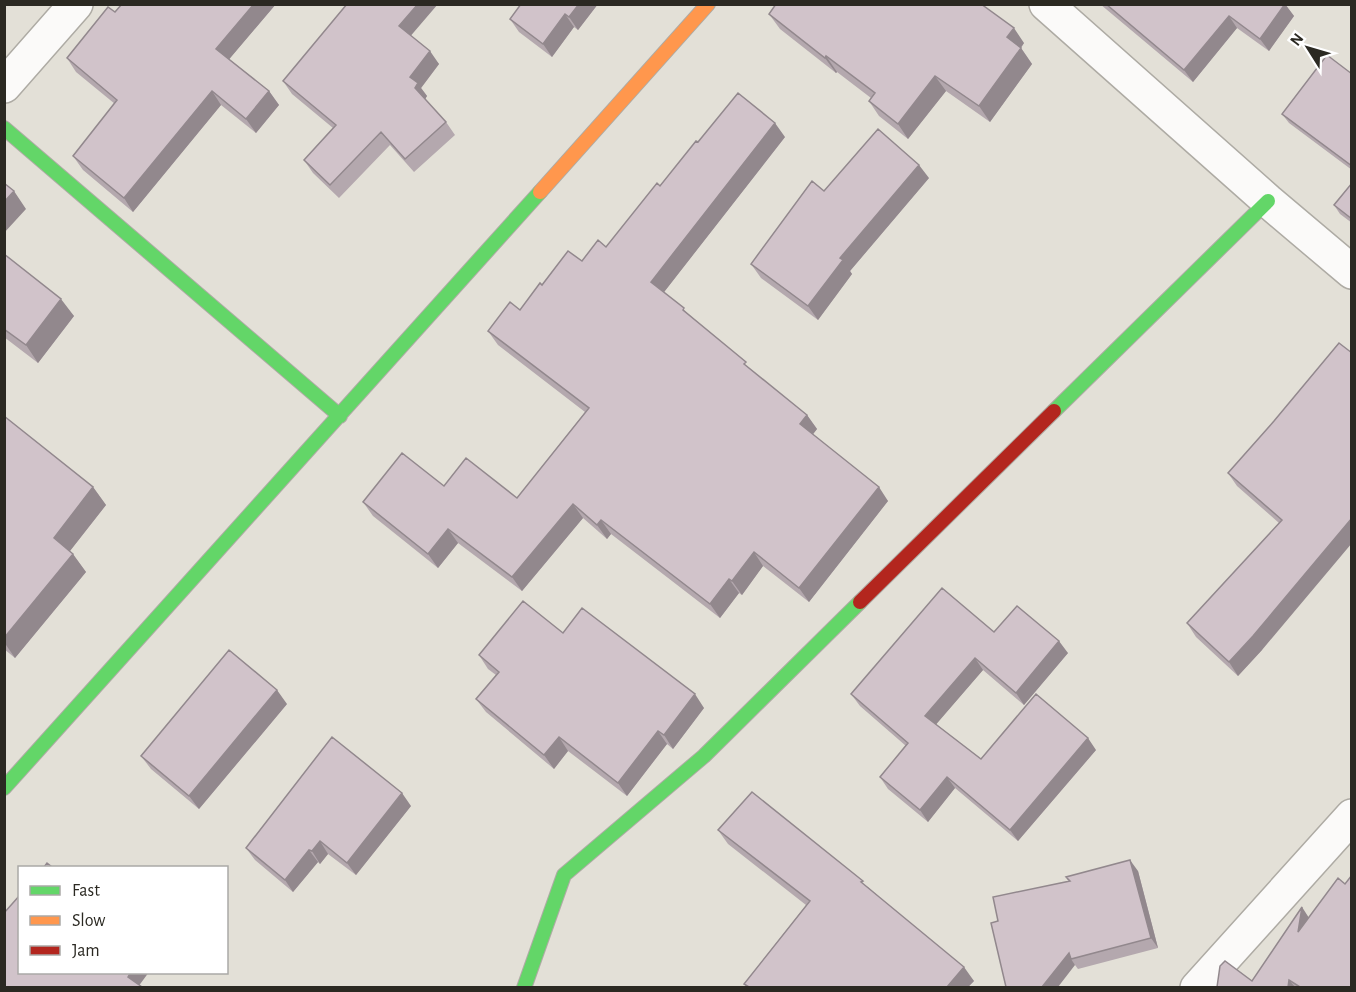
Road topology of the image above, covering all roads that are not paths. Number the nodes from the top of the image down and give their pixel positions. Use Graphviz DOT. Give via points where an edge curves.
graph roads {
  1 [pos="76,4"];
  2 [pos="708,4"];
  3 [pos="1046,4"];
  4 [pos="4,86"];
  5 [pos="4,128"];
  6 [pos="1268,201"];
  7 [pos="1352,272"];
  8 [pos="340,416"];
  9 [pos="7,779"];
  10 [pos="1352,816"];
  11 [pos="524,987"];
  12 [pos="1197,987"];
  1 -- 4 [label="street"];
  2 -- 8 [label="street"];
  3 -- 6 [label="street"];
  5 -- 8 [label="street"];
  6 -- 7 [label="street"];
  6 -- 11 [label="street" via="704,756 564,875"];
  8 -- 9 [label="street"];
  10 -- 12 [label="street"];
}
